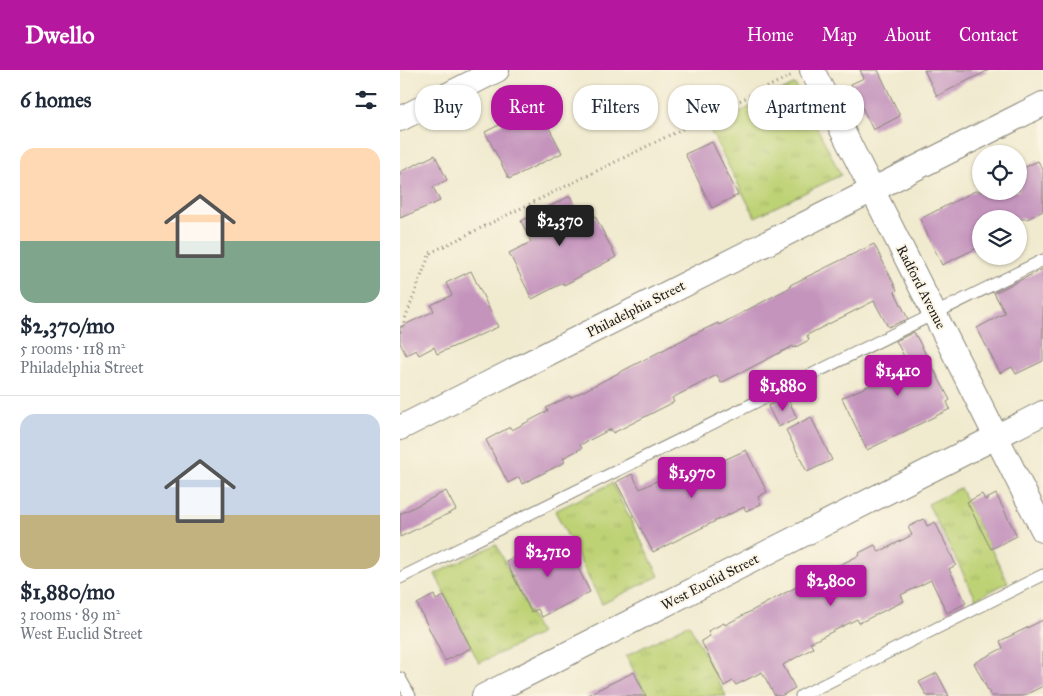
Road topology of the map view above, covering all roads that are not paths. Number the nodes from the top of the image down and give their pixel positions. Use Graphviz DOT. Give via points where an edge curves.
graph roads {
  1 [pos="497,70"];
  2 [pos="802,72"];
  3 [pos="1043,104"];
  4 [pos="400,119"];
  5 [pos="872,190"];
  6 [pos="1043,260"];
  7 [pos="935,314"];
  8 [pos="1043,413"];
  9 [pos="400,428"];
  10 [pos="996,437"];
  11 [pos="1043,530"];
  12 [pos="1043,575"];
  13 [pos="400,578"];
  14 [pos="400,678"];
  15 [pos="410,696"];
  16 [pos="485,696"];
  17 [pos="801,696"];
  1 -- 4 [label="street"];
  2 -- 5 [label="street, Radford Avenue"];
  3 -- 5 [label="street, Philadelphia Street"];
  5 -- 7 [label="street, Radford Avenue"];
  5 -- 9 [label="street, Philadelphia Street"];
  6 -- 7 [label="lane"];
  7 -- 10 [label="street, Radford Avenue"];
  7 -- 13 [label="lane"];
  8 -- 10 [label="street, West Euclid Street"];
  10 -- 11 [label="street, Radford Avenue"];
  10 -- 16 [label="street, West Euclid Street"];
  12 -- 17 [label="lane"];
  14 -- 15 [label="lane"];
}
